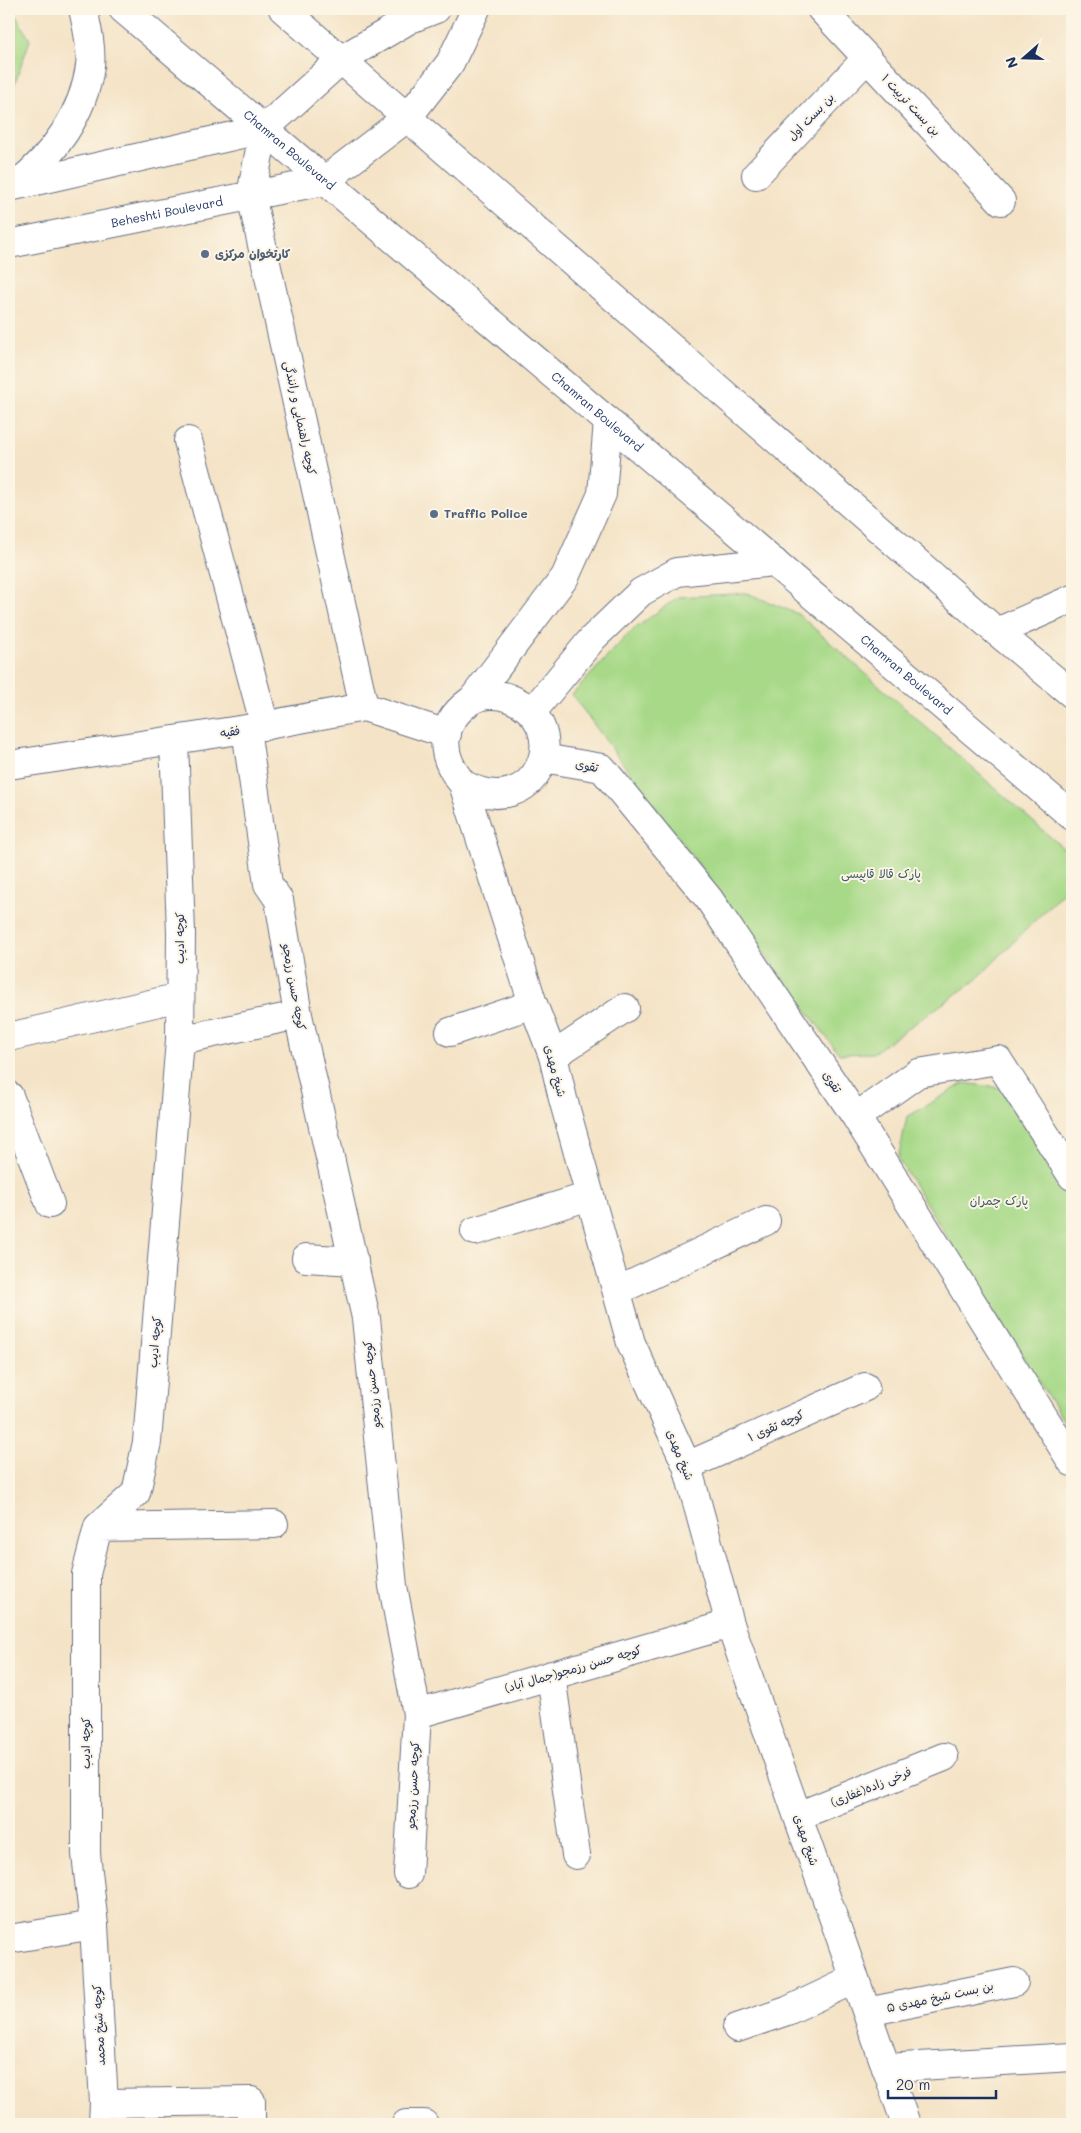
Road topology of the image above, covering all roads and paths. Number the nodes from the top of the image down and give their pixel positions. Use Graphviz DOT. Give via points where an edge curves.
graph roads {
  1 [pos="83,9"];
  2 [pos="123,9"];
  3 [pos="283,9"];
  4 [pos="436,9"];
  5 [pos="476,9"];
  6 [pos="821,9"];
  7 [pos="867,58"];
  8 [pos="342,59"];
  9 [pos="408,117"];
  10 [pos="264,129"];
  11 [pos="756,175"];
  12 [pos="324,181"];
  13 [pos="12,186"];
  14 [pos="251,195"];
  15 [pos="1001,201"];
  16 [pos="9,244"];
  17 [pos="608,420"];
  18 [pos="188,441"];
  19 [pos="774,562"];
  20 [pos="1072,599"];
  21 [pos="996,632"];
  22 [pos="1072,694"];
  23 [pos="472,700"];
  24 [pos="364,707"];
  25 [pos="532,712"];
  26 [pos="256,728"];
  27 [pos="447,734"];
  28 [pos="174,740"];
  29 [pos="543,758"];
  30 [pos="9,765"];
  31 [pos="463,784"];
  32 [pos="1072,816"];
  33 [pos="180,997"];
  34 [pos="532,1004"];
  35 [pos="625,1008"];
  36 [pos="298,1015"];
  37 [pos="450,1032"];
  38 [pos="9,1037"];
  39 [pos="180,1040"];
  40 [pos="553,1056"];
  41 [pos="9,1096"];
  42 [pos="856,1117"];
  43 [pos="1072,1176"];
  44 [pos="590,1196"];
  45 [pos="50,1204"];
  46 [pos="766,1221"];
  47 [pos="475,1231"];
  48 [pos="306,1258"];
  49 [pos="354,1261"];
  50 [pos="617,1290"];
  51 [pos="865,1387"];
  52 [pos="1072,1462"];
  53 [pos="687,1466"];
  54 [pos="274,1524"];
  55 [pos="98,1527"];
  56 [pos="730,1624"];
  57 [pos="551,1675"];
  58 [pos="417,1714"];
  59 [pos="944,1757"];
  60 [pos="798,1816"];
  61 [pos="576,1855"];
  62 [pos="408,1874"];
  63 [pos="94,1925"];
  64 [pos="9,1939"];
  65 [pos="855,1979"];
  66 [pos="1014,1982"];
  67 [pos="867,2012"];
  68 [pos="737,2028"];
  69 [pos="1072,2057"];
  70 [pos="886,2068"];
  71 [pos="103,2114"];
  72 [pos="251,2124"];
  73 [pos="406,2124"];
  74 [pos="424,2124"];
  75 [pos="906,2124"];
  1 -- 13 [label="street" via="90,64 86,84 68,130 26,177"];
  2 -- 10 [label="street, Chamran Boulevard"];
  3 -- 8 [label="street"];
  4 -- 8 [label="street" via="410,19"];
  5 -- 9 [label="street" via="450,63"];
  6 -- 7 [label="street, بن بست تربیت ۱"];
  7 -- 11 [label="street, بن بست اول"];
  7 -- 15 [label="street, بن بست تربیت ۱"];
  8 -- 9 [label="street"];
  8 -- 10 [label="street"];
  9 -- 12 [label="street"];
  9 -- 21 [label="street"];
  10 -- 12 [label="street, Chamran Boulevard"];
  10 -- 13 [label="street"];
  10 -- 14 [label="street, کوچه راهنمایی و رانندگی"];
  12 -- 14 [label="street, Beheshti Boulevard"];
  12 -- 17 [label="street, Chamran Boulevard"];
  14 -- 16 [label="street, Beheshti Boulevard"];
  14 -- 24 [label="street, کوچه راهنمایی و رانندگی"];
  17 -- 19 [label="street, Chamran Boulevard"];
  17 -- 23 [label="street" via="602,494 566,577"];
  18 -- 26 [label="street, کوچه حسن رزمجو"];
  19 -- 25 [label="street" via="677,572 641,592 593,638"];
  19 -- 32 [label="street, Chamran Boulevard"];
  20 -- 21 [label="street"];
  21 -- 22 [label="street"];
  23 -- 25 [label="street" via="488,695 504,696 520,702"];
  23 -- 27 [label="street" via="459,710"];
  24 -- 26 [label="street, فقیه"];
  24 -- 27 [label="street, فقیه"];
  25 -- 29 [label="street" via="541,726 545,742"];
  26 -- 28 [label="street, فقیه"];
  26 -- 36 [label="street, کوچه حسن رزمجو" via="268,884 279,900"];
  27 -- 31 [label="street" via="446,756 452,771"];
  28 -- 30 [label="street, فقیه"];
  28 -- 33 [label="street, کوچه ادیب"];
  29 -- 31 [label="street" via="536,774 510,793 478,792"];
  29 -- 42 [label="street, تقوی" via="602,768 709,899"];
  31 -- 34 [label="street, شیخ مهدی"];
  33 -- 38 [label="street"];
  33 -- 39 [label="street, کوچه ادیب"];
  34 -- 37 [label="street"];
  34 -- 40 [label="street, شیخ مهدی"];
  35 -- 40 [label="street"];
  36 -- 39 [label="street"];
  36 -- 49 [label="street, کوچه حسن رزمجو"];
  39 -- 55 [label="street, کوچه ادیب" via="147,1442 136,1493"];
  40 -- 44 [label="street, شیخ مهدی"];
  41 -- 45 [label="street"];
  42 -- 43 [label="street" via="918,1073 998,1060"];
  42 -- 52 [label="street, تقوی"];
  44 -- 47 [label="street"];
  44 -- 50 [label="street, شیخ مهدی"];
  46 -- 50 [label="street"];
  48 -- 49 [label="street"];
  49 -- 58 [label="street, کوچه حسن رزمجو" via="366,1318 393,1586"];
  50 -- 53 [label="street, شیخ مهدی" via="631,1343"];
  51 -- 53 [label="street, کوچه تقوی ۱"];
  53 -- 56 [label="street, شیخ مهدی"];
  54 -- 55 [label="street"];
  55 -- 63 [label="street, کوچه ادیب" via="86,1574 86,1854"];
  56 -- 57 [label="street, کوچه حسن رزمجو(جمال آباد)"];
  56 -- 60 [label="street, شیخ مهدی"];
  57 -- 58 [label="street, کوچه حسن رزمجو(جمال آباد)"];
  57 -- 61 [label="street"];
  58 -- 62 [label="street, کوچه حسن رزمجو"];
  59 -- 60 [label="street, فرخی زاده(غفاری)"];
  60 -- 65 [label="street, شیخ مهدی"];
  63 -- 64 [label="street"];
  63 -- 71 [label="street, کوچه شیخ محمد"];
  65 -- 67 [label="street, شیخ مهدی"];
  65 -- 68 [label="street" via="787,2011"];
  66 -- 67 [label="street, بن بست شیخ مهدی ۵"];
  67 -- 70 [label="street, شیخ مهدی"];
  69 -- 70 [label="street"];
  70 -- 75 [label="street, شیخ مهدی"];
  71 -- 72 [label="street" via="252,2101"];
  73 -- 74 [label="street"];
}
